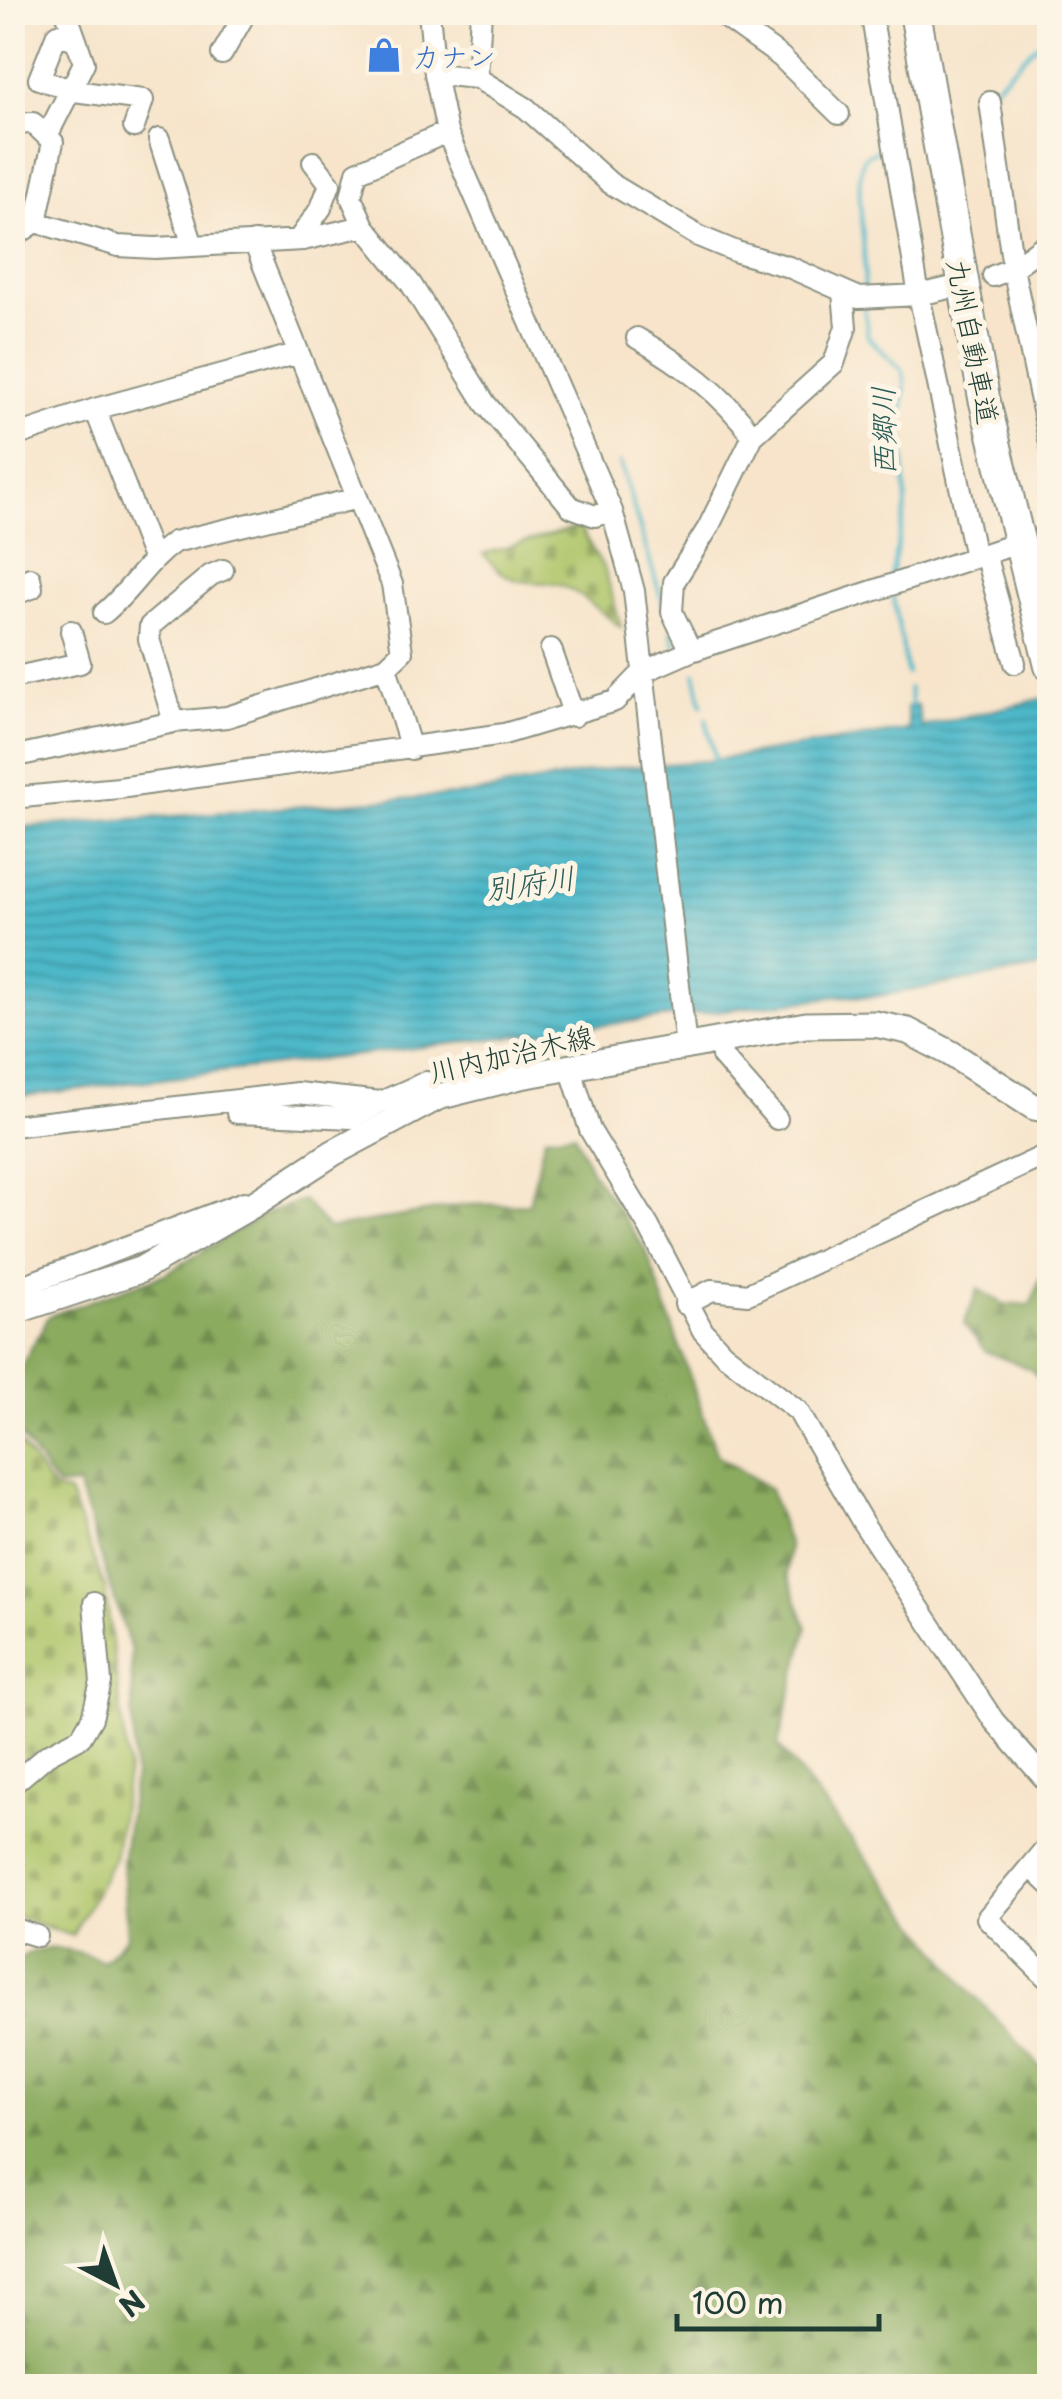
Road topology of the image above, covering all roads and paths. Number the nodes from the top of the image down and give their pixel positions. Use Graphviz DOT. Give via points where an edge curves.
graph roads {
  1 [pos="66,12"];
  2 [pos="246,12"];
  3 [pos="429,12"];
  4 [pos="481,12"];
  5 [pos="718,12"];
  6 [pos="871,12"];
  7 [pos="915,12"];
  8 [pos="936,12"];
  9 [pos="76,40"];
  10 [pos="222,54"];
  11 [pos="434,74"];
  12 [pos="477,78"];
  13 [pos="74,91"];
  14 [pos="990,102"];
  15 [pos="839,114"];
  16 [pos="12,124"];
  17 [pos="134,127"];
  18 [pos="448,132"];
  19 [pos="48,134"];
  20 [pos="159,139"];
  21 [pos="313,162"];
  22 [pos="36,222"];
  23 [pos="364,226"];
  24 [pos="12,238"];
  25 [pos="298,240"];
  26 [pos="1050,241"];
  27 [pos="254,242"];
  28 [pos="193,246"];
  29 [pos="1013,268"];
  30 [pos="993,276"];
  31 [pos="949,288"];
  32 [pos="843,292"];
  33 [pos="919,295"];
  34 [pos="637,338"];
  35 [pos="296,354"];
  36 [pos="95,409"];
  37 [pos="753,436"];
  38 [pos="12,437"];
  39 [pos="1050,444"];
  40 [pos="354,499"];
  41 [pos="612,511"];
  42 [pos="989,552"];
  43 [pos="153,558"];
  44 [pos="224,570"];
  45 [pos="30,578"];
  46 [pos="1050,588"];
  47 [pos="12,595"];
  48 [pos="104,613"];
  49 [pos="71,631"];
  50 [pos="550,649"];
  51 [pos="691,651"];
  52 [pos="1014,664"];
  53 [pos="1050,666"];
  54 [pos="386,667"];
  55 [pos="643,672"];
  56 [pos="12,678"];
  57 [pos="574,716"];
  58 [pos="174,722"];
  59 [pos="411,749"];
  60 [pos="12,757"];
  61 [pos="12,798"];
  62 [pos="685,1040"];
  63 [pos="721,1040"];
  64 [pos="570,1067"];
  65 [pos="438,1098"];
  66 [pos="381,1102"];
  67 [pos="1050,1110"];
  68 [pos="157,1117"];
  69 [pos="776,1120"];
  70 [pos="12,1126"];
  71 [pos="1050,1154"];
  72 [pos="251,1206"];
  73 [pos="12,1290"];
  74 [pos="685,1304"];
  75 [pos="12,1312"];
  76 [pos="12,1320"];
  77 [pos="12,1334"];
  78 [pos="94,1604"];
  79 [pos="12,1784"];
  80 [pos="1050,1785"];
  81 [pos="1050,1842"];
  82 [pos="1032,1868"];
  83 [pos="1050,1885"];
  84 [pos="12,1928"];
  85 [pos="38,1936"];
  86 [pos="1050,1980"];
  1 -- 9 [label="street"];
  2 -- 10 [label="street"];
  3 -- 11 [label="street"];
  4 -- 12 [label="street"];
  5 -- 15 [label="street" via="781,57"];
  6 -- 33 [label="street"];
  7 -- 53 [label="highway, 九州自動車道" via="984,398"];
  8 -- 46 [label="highway, 九州自動車道" via="992,335"];
  9 -- 13 [label="street" via="84,63"];
  9 -- 13 [label="street" via="57,34 39,79"];
  11 -- 12 [label="street"];
  11 -- 18 [label="street"];
  12 -- 32 [label="street" via="526,108 610,182 698,236"];
  13 -- 17 [label="street" via="142,100"];
  13 -- 19 [label="street"];
  14 -- 29 [label="street"];
  16 -- 19 [label="street" via="32,123"];
  18 -- 23 [label="street" via="358,172 350,197"];
  18 -- 41 [label="street"];
  19 -- 22 [label="street" via="53,142"];
  20 -- 28 [label="street"];
  21 -- 25 [label="street" via="330,184"];
  22 -- 24 [label="street"];
  22 -- 28 [label="street" via="118,246"];
  23 -- 25 [label="street"];
  23 -- 41 [label="street" via="411,284 485,404 571,507 595,516"];
  25 -- 27 [label="street"];
  26 -- 29 [label="street"];
  27 -- 28 [label="street"];
  27 -- 35 [label="street"];
  29 -- 30 [label="street"];
  29 -- 39 [label="street"];
  31 -- 33 [label="street"];
  32 -- 33 [label="street" via="859,298"];
  32 -- 37 [label="street" via="846,327 834,363"];
  33 -- 42 [label="street"];
  34 -- 37 [label="street" via="700,378"];
  35 -- 36 [label="street"];
  35 -- 40 [label="street"];
  36 -- 38 [label="street"];
  36 -- 43 [label="street"];
  37 -- 51 [label="street" via="674,582 672,612"];
  40 -- 43 [label="street" via="185,537"];
  40 -- 54 [label="street" via="392,584 402,652"];
  41 -- 55 [label="street" via="634,591"];
  42 -- 51 [label="street"];
  42 -- 52 [label="street"];
  43 -- 48 [label="street"];
  44 -- 58 [label="street" via="150,626"];
  45 -- 47 [label="street" via="32,588"];
  49 -- 56 [label="street" via="80,663"];
  50 -- 57 [label="street"];
  51 -- 55 [label="street"];
  54 -- 58 [label="street" via="227,717"];
  54 -- 59 [label="street"];
  55 -- 57 [label="street" via="615,701"];
  55 -- 62 [label="street"];
  57 -- 59 [label="street"];
  58 -- 60 [label="street"];
  59 -- 61 [label="street"];
  62 -- 63 [label="main road, 川内加治木線"];
  62 -- 64 [label="main road, 川内加治木線"];
  63 -- 67 [label="main road, 川内加治木線" via="806,1024 908,1031"];
  63 -- 69 [label="street" via="722,1056"];
  64 -- 65 [label="main road, 川内加治木線"];
  64 -- 74 [label="street" via="590,1130 649,1227"];
  65 -- 66 [label="street" via="426,1082"];
  65 -- 72 [label="main road, 川内加治木線" via="332,1153"];
  66 -- 68 [label="street" via="352,1118 211,1112"];
  66 -- 70 [label="street" via="297,1093"];
  71 -- 74 [label="street" via="748,1294 712,1290"];
  72 -- 73 [label="street" via="243,1201"];
  72 -- 75 [label="main road, 川内加治木線" via="140,1270"];
  74 -- 80 [label="street" via="723,1353 798,1412 994,1721"];
  76 -- 77 [label="street"];
  78 -- 79 [label="street" via="101,1682 92,1718 82,1737"];
  81 -- 82 [label="street"];
  82 -- 83 [label="street"];
  82 -- 86 [label="street" via="987,1918"];
  84 -- 85 [label="street"];
}
